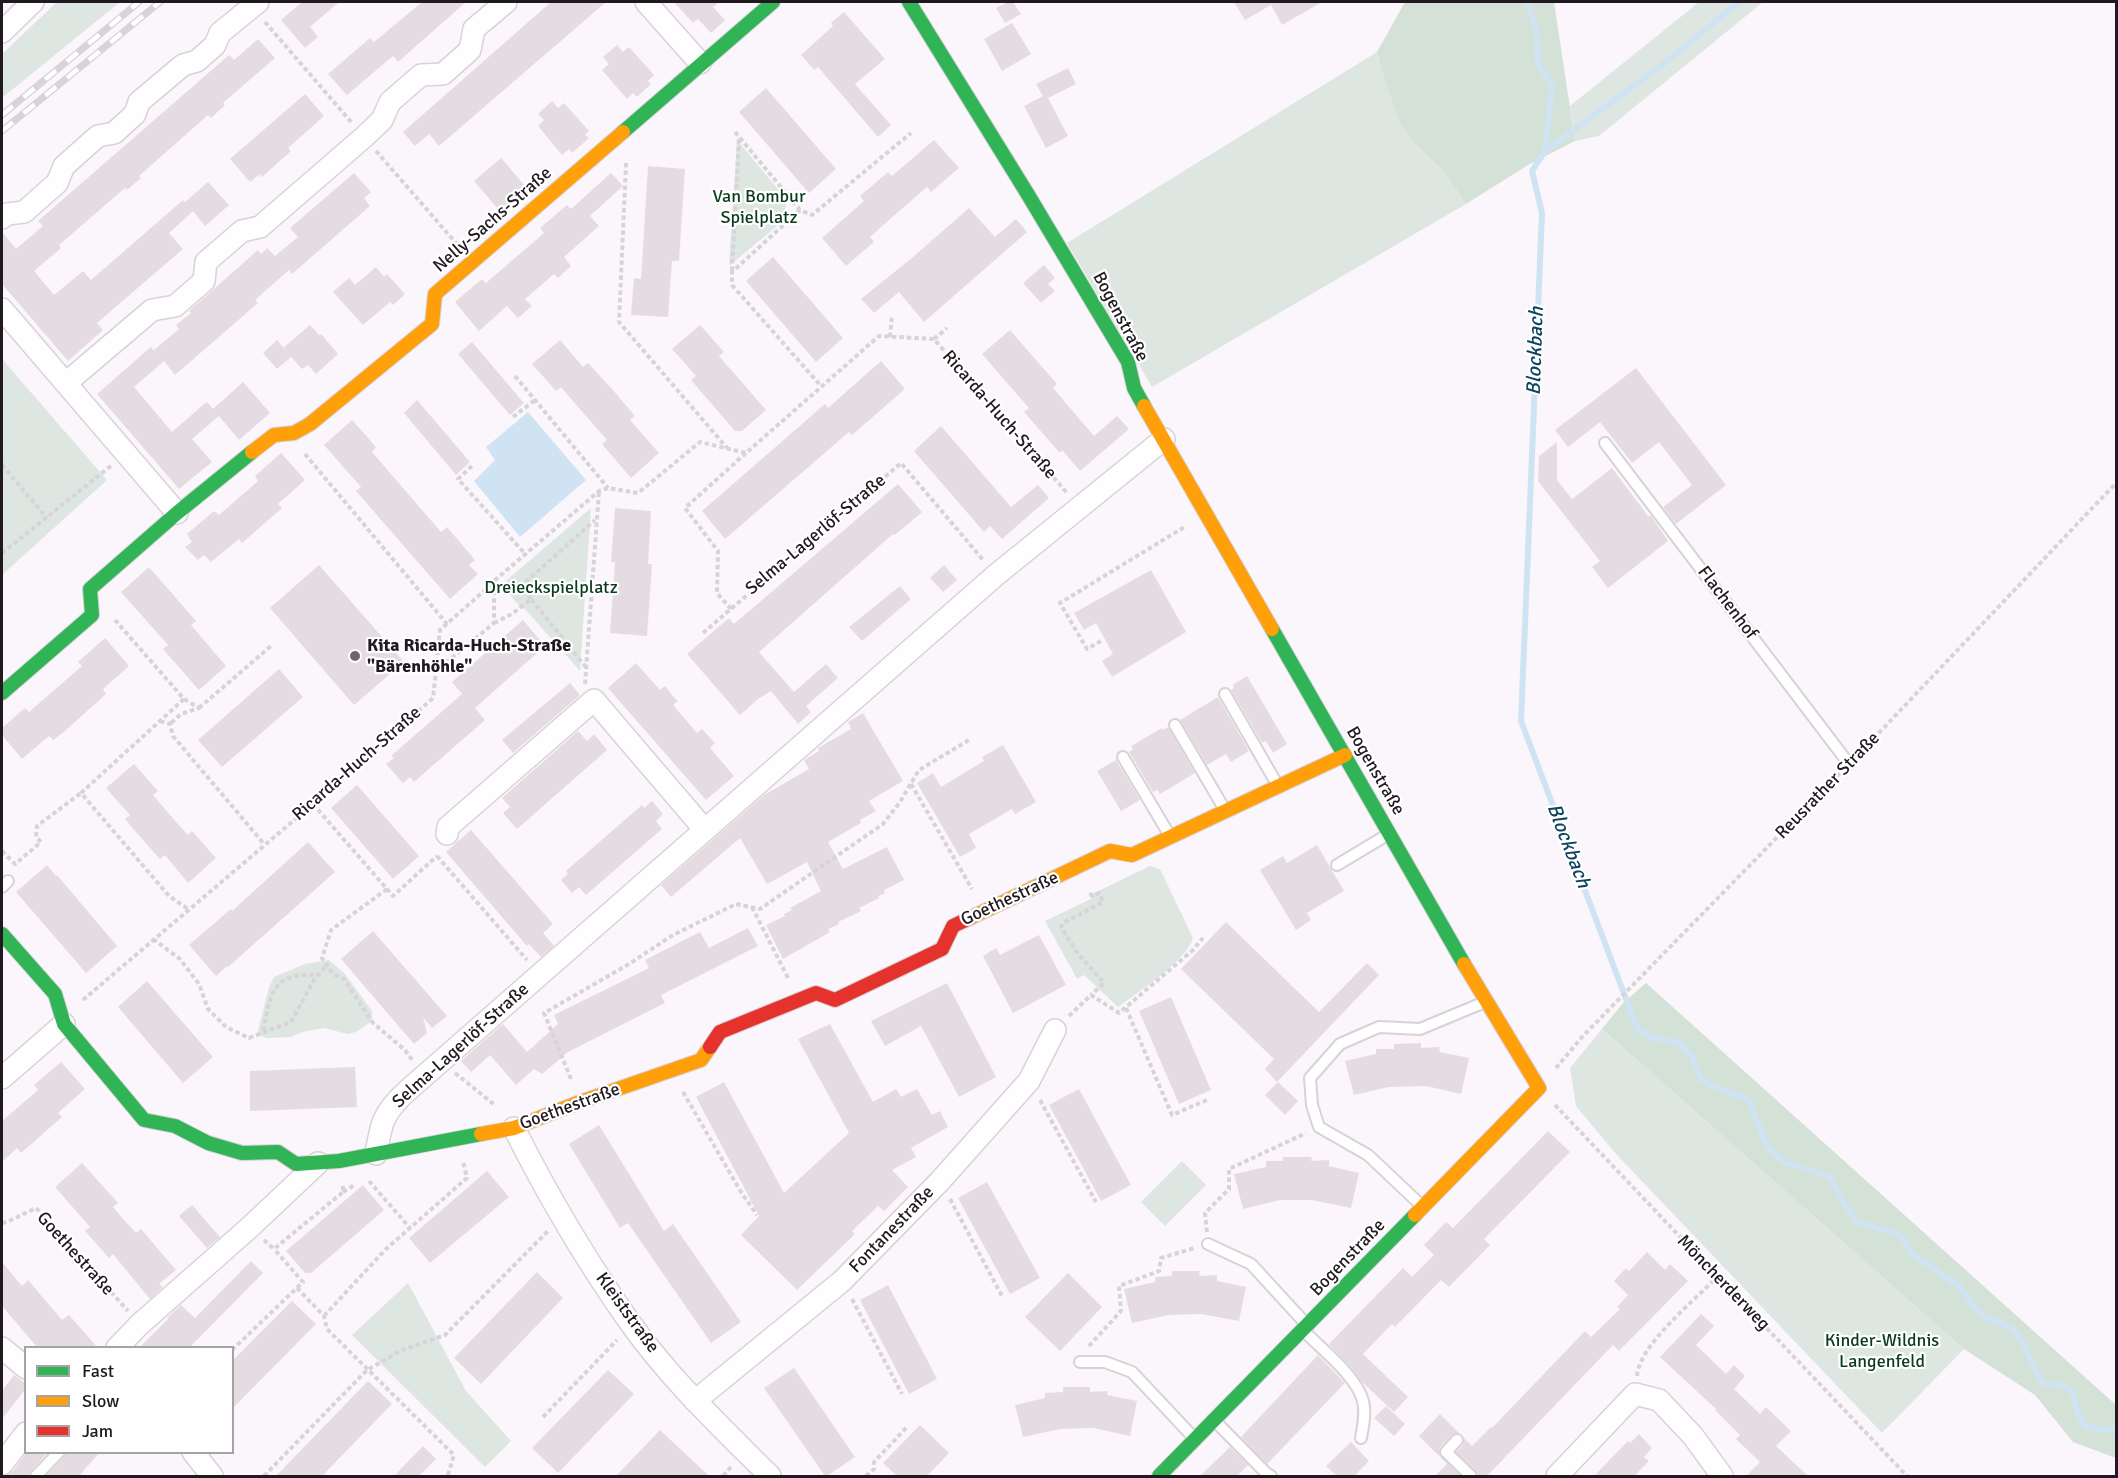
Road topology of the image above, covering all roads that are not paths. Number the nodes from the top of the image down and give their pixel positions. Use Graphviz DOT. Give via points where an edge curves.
graph roads {
  1 [pos="33,2"];
  2 [pos="258,2"];
  3 [pos="506,2"];
  4 [pos="646,2"];
  5 [pos="773,2"];
  6 [pos="909,2"];
  7 [pos="2,32"];
  8 [pos="700,63"];
  9 [pos="2,218"];
  10 [pos="2,309"];
  11 [pos="66,383"];
  12 [pos="1164,439"];
  13 [pos="1605,443"];
  14 [pos="177,513"];
  15 [pos="2,693"];
  16 [pos="1225,694"];
  17 [pos="1175,725"];
  18 [pos="1345,755"];
  19 [pos="1123,757"];
  20 [pos="1849,764"];
  21 [pos="1278,786"];
  22 [pos="1226,810"];
  23 [pos="705,829"];
  24 [pos="447,834"];
  25 [pos="1390,834"];
  26 [pos="1170,837"];
  27 [pos="1336,865"];
  28 [pos="2,934"];
  29 [pos="1486,1002"];
  30 [pos="64,1024"];
  31 [pos="1055,1030"];
  32 [pos="2,1078"];
  33 [pos="520,1126"];
  34 [pos="376,1154"];
  35 [pos="318,1163"];
  36 [pos="1423,1207"];
  37 [pos="1208,1245"];
  38 [pos="1305,1327"];
  39 [pos="118,1346"];
  40 [pos="2,1348"];
  41 [pos="1080,1362"];
  42 [pos="24,1366"];
  43 [pos="695,1401"];
  44 [pos="1215,1421"];
  45 [pos="24,1436"];
  46 [pos="1360,1438"];
  47 [pos="1196,1439"];
  48 [pos="1457,1440"];
  49 [pos="57,1454"];
  50 [pos="195,1454"];
  51 [pos="2,1464"];
  52 [pos="36,1476"];
  53 [pos="212,1476"];
  54 [pos="770,1476"];
  55 [pos="1159,1476"];
  56 [pos="1271,1476"];
  57 [pos="1471,1476"];
  58 [pos="1557,1476"];
  59 [pos="1722,1476"];
  1 -- 7 [label="street"];
  2 -- 9 [label="street" via="220,33 215,45 197,61 183,64 139,102 135,114 114,133 98,136 64,166 57,183 24,212"];
  3 -- 11 [label="street" via="474,29 470,50 444,74 421,75 390,102 382,120 364,137 260,227 242,231 206,262 204,281 197,288 175,306 152,310"];
  4 -- 8 [label="street"];
  5 -- 8 [label="street, Nelly-Sachs-Straße"];
  6 -- 12 [label="street, Bogenstraße" via="1128,362 1134,388"];
  8 -- 14 [label="street, Nelly-Sachs-Straße" via="435,294 432,324 310,424 294,433 274,435"];
  10 -- 11 [label="street"];
  11 -- 14 [label="street"];
  12 -- 18 [label="street, Bogenstraße"];
  12 -- 23 [label="street, Selma-Lagerlöf-Straße" via="996,575"];
  13 -- 20 [label="lane, Flachenhof"];
  14 -- 15 [label="street, Nelly-Sachs-Straße" via="90,590 92,615"];
  16 -- 21 [label="lane"];
  17 -- 22 [label="lane"];
  18 -- 21 [label="street, Goethestraße"];
  18 -- 25 [label="street, Bogenstraße"];
  19 -- 26 [label="lane"];
  21 -- 22 [label="street, Goethestraße"];
  22 -- 26 [label="street, Goethestraße"];
  23 -- 24 [label="street" via="594,699 448,827"];
  23 -- 34 [label="street, Selma-Lagerlöf-Straße" via="393,1103 381,1122"];
  25 -- 27 [label="lane"];
  25 -- 29 [label="street, Bogenstraße"];
  26 -- 33 [label="street, Goethestraße" via="1132,855 1110,851 985,910 953,926 942,949 835,1000 816,993 720,1032 701,1060"];
  28 -- 30 [label="street, Goethestraße" via="55,994"];
  29 -- 36 [label="street, Bogenstraße" via="1539,1088"];
  29 -- 36 [label="lane" via="1420,1029 1379,1027 1340,1044 1310,1078 1319,1127 1368,1155"];
  30 -- 32 [label="street"];
  30 -- 35 [label="street, Goethestraße" via="144,1120 175,1126 208,1143 242,1153 278,1152 296,1164"];
  31 -- 43 [label="street, Fontanestraße" via="1029,1081 940,1181 842,1281"];
  33 -- 34 [label="street, Goethestraße"];
  33 -- 43 [label="street, Kleiststraße" via="562,1217 632,1325"];
  34 -- 35 [label="street, Goethestraße"];
  35 -- 39 [label="street"];
  36 -- 38 [label="street, Bogenstraße"];
  37 -- 38 [label="lane" via="1251,1264"];
  38 -- 44 [label="street, Bogenstraße"];
  38 -- 46 [label="lane" via="1356,1384 1365,1418"];
  40 -- 42 [label="street"];
  41 -- 47 [label="lane" via="1105,1362 1132,1372"];
  43 -- 54 [label="street, Kleiststraße"];
  44 -- 47 [label="street, Bogenstraße"];
  44 -- 56 [label="lane"];
  45 -- 51 [label="street"];
  47 -- 55 [label="street, Bogenstraße"];
  48 -- 57 [label="lane" via="1446,1452"];
  49 -- 52 [label="lane"];
  50 -- 53 [label="street"];
  58 -- 59 [label="street" via="1635,1394 1659,1400 1693,1436"];
}
